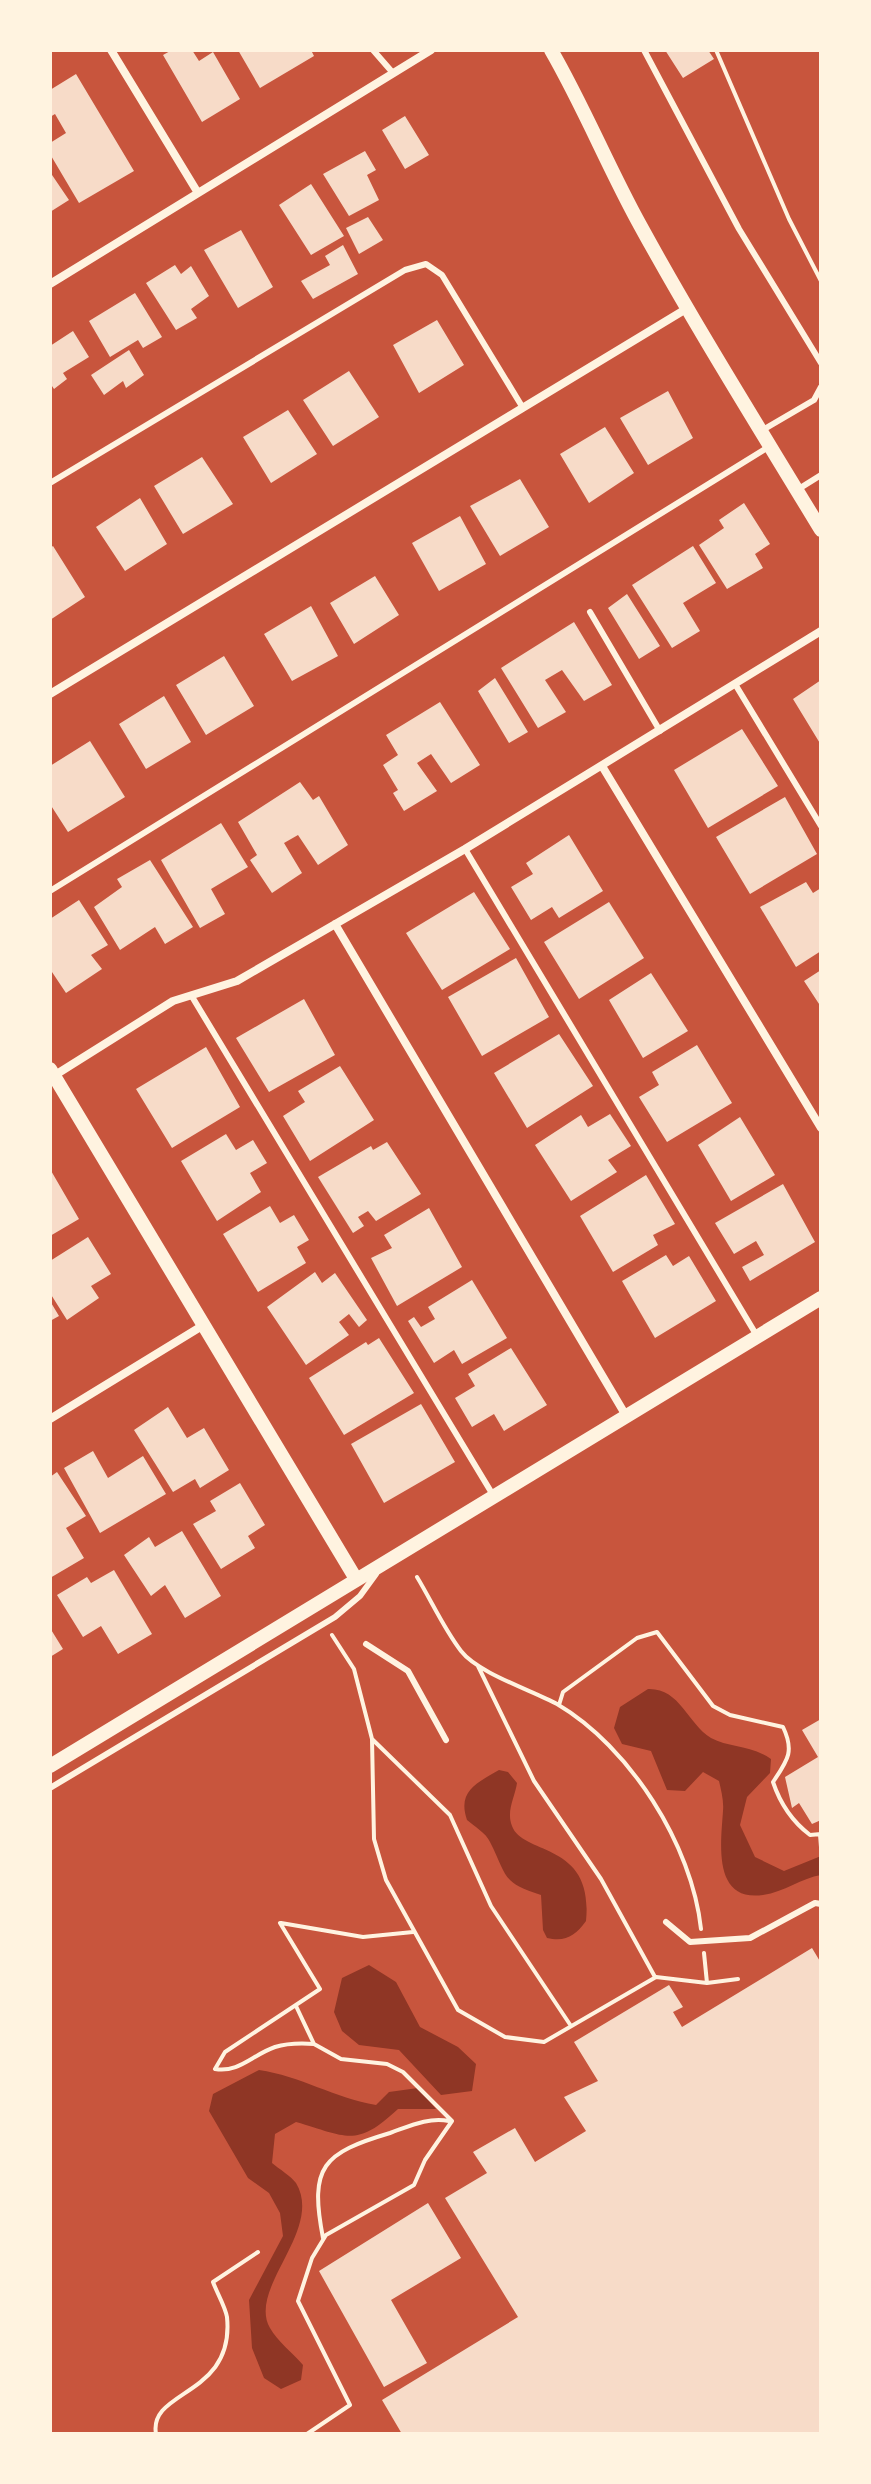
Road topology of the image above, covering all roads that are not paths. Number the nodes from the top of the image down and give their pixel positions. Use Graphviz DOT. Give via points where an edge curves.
graph roads {
  1 [pos="111,50"];
  2 [pos="373,50"];
  3 [pos="431,50"];
  4 [pos="551,50"];
  5 [pos="644,50"];
  6 [pos="393,73"];
  7 [pos="198,193"];
  8 [pos="50,284"];
  9 [pos="686,309"];
  10 [pos="821,363"];
  11 [pos="821,387"];
  12 [pos="523,408"];
  13 [pos="761,431"];
  14 [pos="770,446"];
  15 [pos="821,475"];
  16 [pos="50,483"];
  17 [pos="797,490"];
  18 [pos="821,530"];
  19 [pos="590,612"];
  20 [pos="821,631"];
  21 [pos="735,684"];
  22 [pos="50,694"];
  23 [pos="660,731"];
  24 [pos="602,766"];
  25 [pos="821,826"];
  26 [pos="465,849"];
  27 [pos="50,891"];
  28 [pos="335,924"];
  29 [pos="191,995"];
  30 [pos="51,1074"];
  31 [pos="821,1128"];
  32 [pos="821,1298"];
  33 [pos="202,1326"];
  34 [pos="757,1336"];
  35 [pos="625,1414"];
  36 [pos="50,1419"];
  37 [pos="493,1495"];
  38 [pos="382,1563"];
  39 [pos="356,1579"];
  40 [pos="366,1644"];
  41 [pos="446,1740"];
  42 [pos="50,1766"];
  43 [pos="50,1788"];
  44 [pos="821,1904"];
  45 [pos="666,1922"];
  1 -- 7 [label="street"];
  2 -- 6 [label="lane"];
  3 -- 6 [label="street"];
  4 -- 9 [label="street"];
  5 -- 10 [label="lane" via="739,229"];
  6 -- 7 [label="street"];
  7 -- 8 [label="street"];
  9 -- 12 [label="street"];
  9 -- 13 [label="street"];
  11 -- 13 [label="lane" via="814,400"];
  12 -- 16 [label="lane" via="442,275 426,264 405,270"];
  12 -- 22 [label="street"];
  13 -- 14 [label="street"];
  14 -- 17 [label="street"];
  14 -- 27 [label="lane"];
  15 -- 17 [label="lane"];
  17 -- 18 [label="street"];
  19 -- 23 [label="lane"];
  20 -- 21 [label="street"];
  21 -- 23 [label="street"];
  21 -- 25 [label="lane"];
  23 -- 24 [label="street"];
  24 -- 26 [label="street"];
  24 -- 31 [label="street"];
  26 -- 28 [label="street"];
  26 -- 34 [label="lane"];
  28 -- 29 [label="street" via="237,981"];
  28 -- 35 [label="street"];
  29 -- 30 [label="street"];
  29 -- 37 [label="lane"];
  30 -- 33 [label="street"];
  32 -- 34 [label="street"];
  33 -- 36 [label="street"];
  33 -- 39 [label="street"];
  34 -- 35 [label="street"];
  35 -- 37 [label="street"];
  37 -- 38 [label="street"];
  38 -- 39 [label="street"];
  38 -- 43 [label="lane" via="346,1610"];
  39 -- 42 [label="street"];
  40 -- 41 [label="lane" via="408,1671"];
  44 -- 45 [label="lane" via="750,1938 690,1942"];
}
